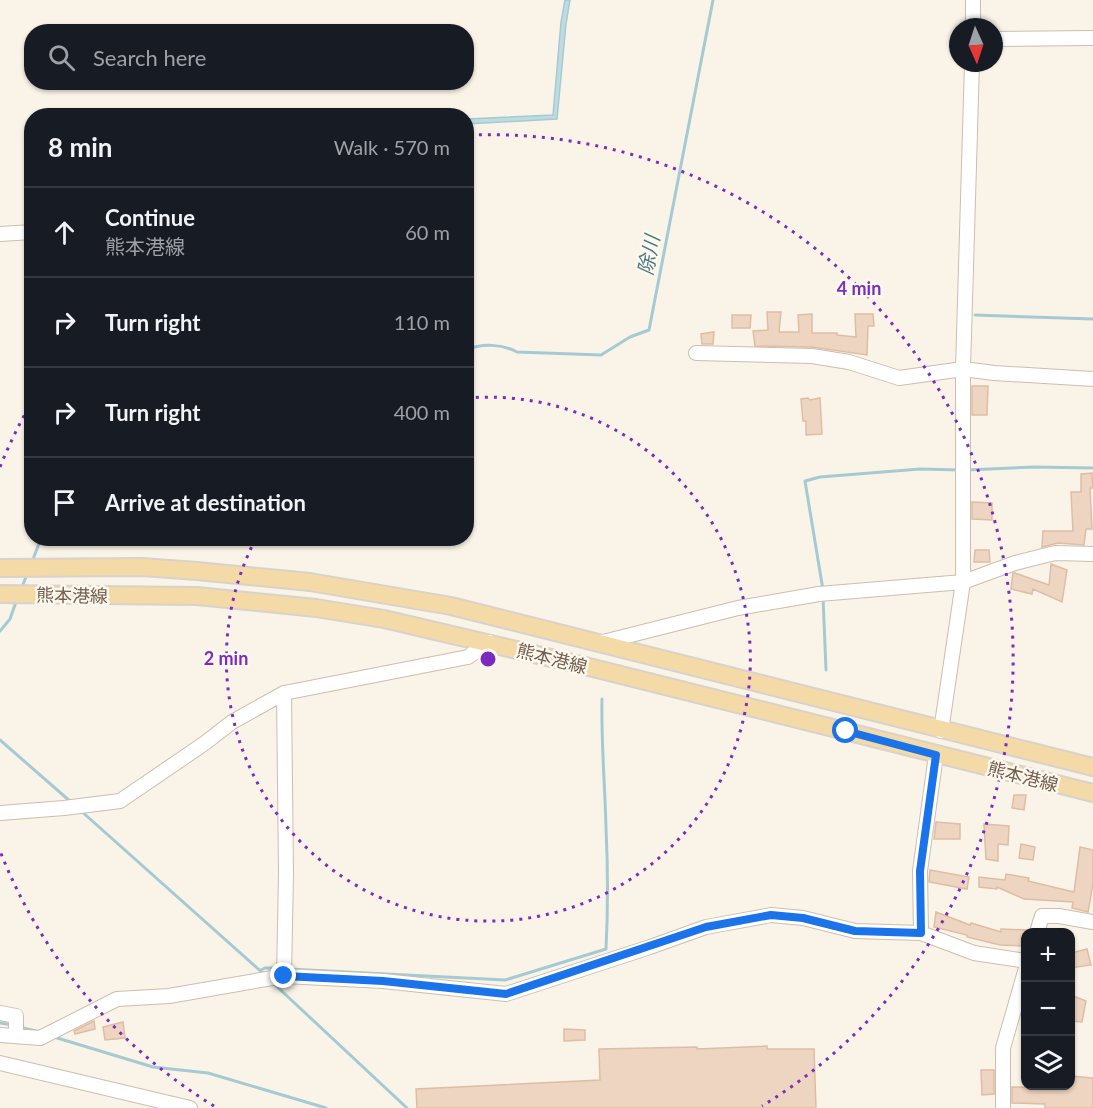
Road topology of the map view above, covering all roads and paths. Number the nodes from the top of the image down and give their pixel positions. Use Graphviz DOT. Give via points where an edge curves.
graph roads {
  1 [pos="973,0"];
  2 [pos="973,18"];
  3 [pos="1093,38"];
  4 [pos="1003,39"];
  5 [pos="972,72"];
  6 [pos="24,232"];
  7 [pos="0,234"];
  8 [pos="696,353"];
  9 [pos="963,369"];
  10 [pos="1093,379"];
  11 [pos="1093,554"];
  12 [pos="134,567"];
  13 [pos="0,568"];
  14 [pos="963,582"];
  15 [pos="0,594"];
  16 [pos="135,596"];
  17 [pos="489,642"];
  18 [pos="599,643"];
  19 [pos="284,693"];
  20 [pos="941,731"];
  21 [pos="936,755"];
  22 [pos="1093,767"];
  23 [pos="1093,793"];
  24 [pos="0,813"];
  25 [pos="1093,922"];
  26 [pos="1038,928"];
  27 [pos="921,933"];
  28 [pos="1021,960"];
  29 [pos="284,976"];
  30 [pos="1022,982"];
  31 [pos="0,1012"];
  32 [pos="0,1035"];
  33 [pos="16,1035"];
  34 [pos="0,1063"];
  35 [pos="190,1108"];
  36 [pos="1003,1108"];
  1 -- 2 [label="street"];
  3 -- 4 [label="street"];
  5 -- 9 [label="street"];
  6 -- 7 [label="street"];
  8 -- 9 [label="street" via="812,356 849,362 899,378"];
  9 -- 10 [label="street"];
  9 -- 14 [label="street"];
  11 -- 14 [label="street" via="1055,553 1015,562"];
  12 -- 13 [label="main road, 熊本港線"];
  12 -- 16 [label="main road"];
  12 -- 18 [label="main road, 熊本港線" via="346,587 451,606"];
  14 -- 18 [label="street" via="819,594 738,608"];
  14 -- 20 [label="street"];
  15 -- 16 [label="main road, 熊本港線"];
  16 -- 17 [label="main road, 熊本港線" via="197,596 316,608"];
  17 -- 19 [label="street" via="468,657"];
  17 -- 21 [label="main road, 熊本港線"];
  18 -- 20 [label="main road, 熊本港線"];
  19 -- 24 [label="street" via="232,722 120,801"];
  19 -- 29 [label="street"];
  20 -- 22 [label="main road, 熊本港線"];
  21 -- 23 [label="main road, 熊本港線"];
  21 -- 27 [label="street" via="920,871"];
  25 -- 26 [label="street" via="1042,916"];
  27 -- 28 [label="street" via="974,953"];
  27 -- 29 [label="street" via="855,931 803,918 771,915 706,927 506,994 383,981"];
  29 -- 33 [label="street" via="170,996 117,999 40,1038"];
  30 -- 36 [label="street" via="1003,1048"];
  31 -- 33 [label="street" via="16,1016"];
  32 -- 33 [label="street"];
  34 -- 35 [label="street"];
}
